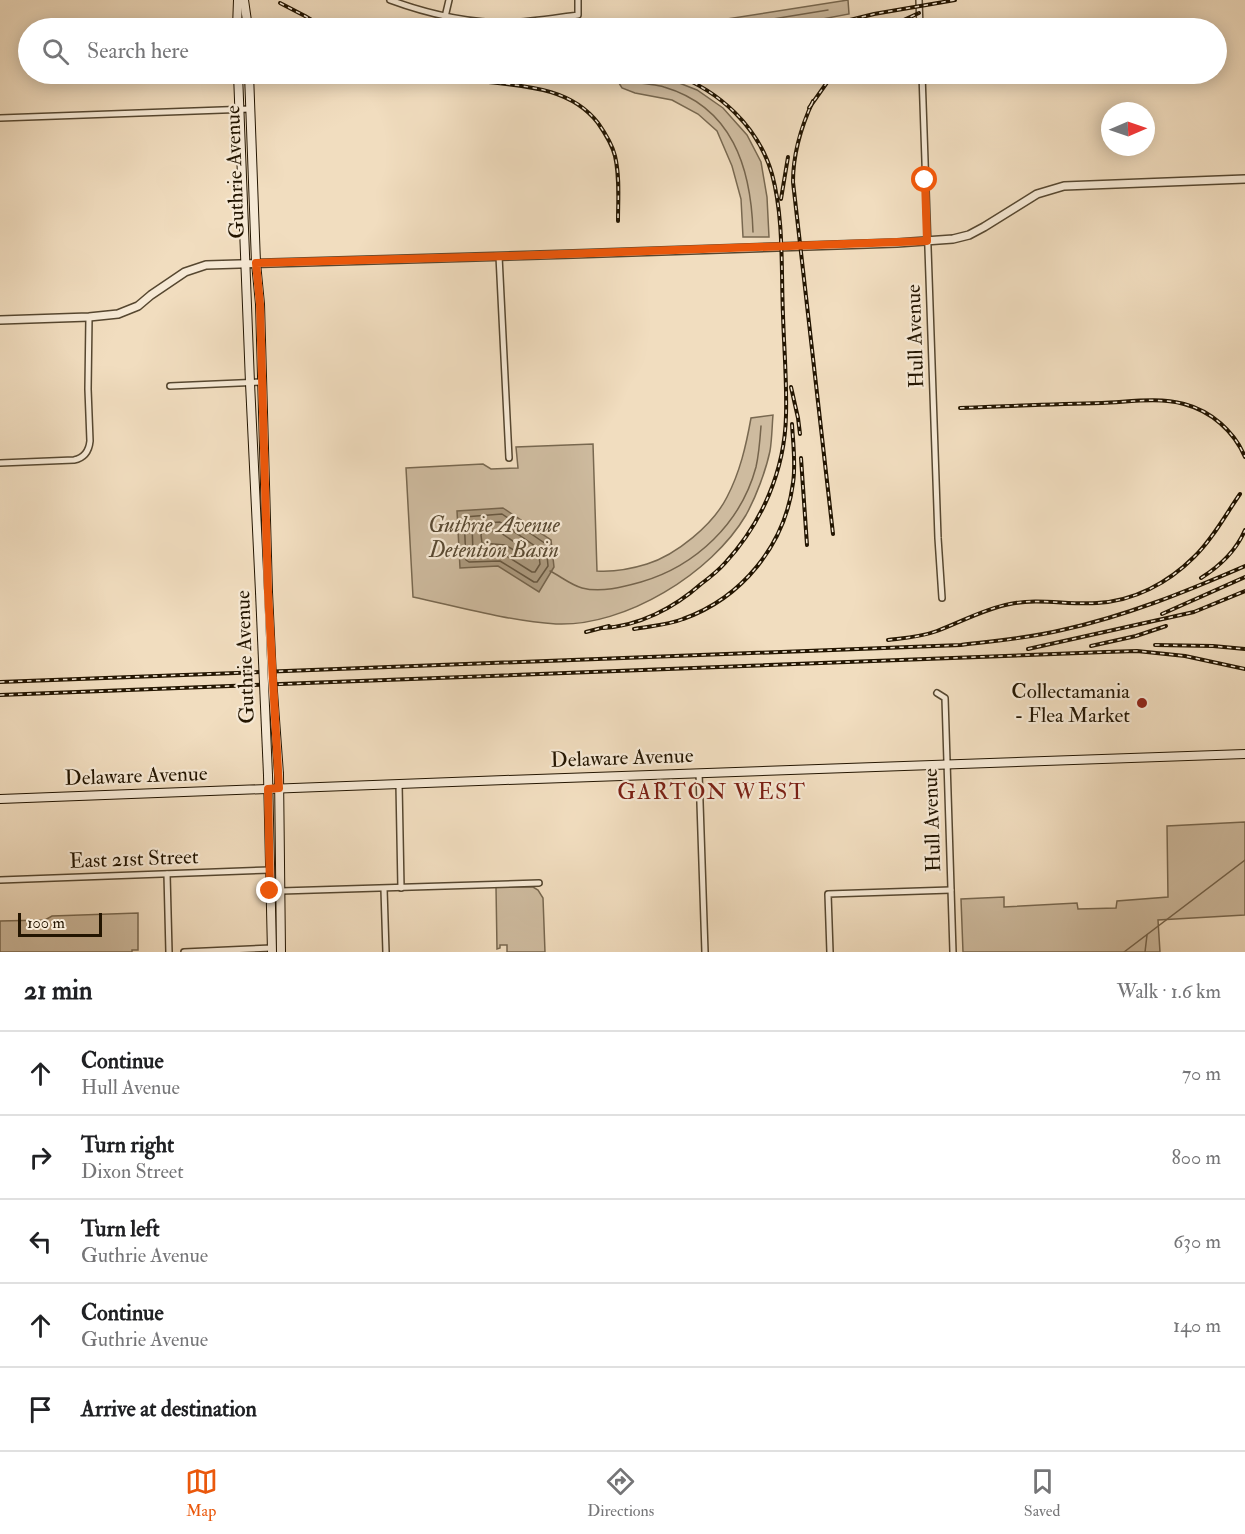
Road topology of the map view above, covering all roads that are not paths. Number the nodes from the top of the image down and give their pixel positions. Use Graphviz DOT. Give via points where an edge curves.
graph roads {
  1 [pos="238,0"];
  2 [pos="244,0"];
  3 [pos="390,0"];
  4 [pos="449,0"];
  5 [pos="578,0"];
  6 [pos="919,0"];
  7 [pos="444,16"];
  8 [pos="237,18"];
  9 [pos="247,18"];
  10 [pos="462,18"];
  11 [pos="557,18"];
  12 [pos="920,18"];
  13 [pos="238,84"];
  14 [pos="249,84"];
  15 [pos="921,84"];
  16 [pos="239,109"];
  17 [pos="250,109"];
  18 [pos="0,118"];
  19 [pos="1245,178"];
  20 [pos="927,241"];
  21 [pos="499,256"];
  22 [pos="256,263"];
  23 [pos="245,264"];
  24 [pos="88,317"];
  25 [pos="0,320"];
  26 [pos="250,382"];
  27 [pos="262,382"];
  28 [pos="170,386"];
  29 [pos="508,458"];
  30 [pos="0,463"];
  31 [pos="264,592"];
  32 [pos="942,598"];
  33 [pos="937,693"];
  34 [pos="1245,754"];
  35 [pos="947,764"];
  36 [pos="699,773"];
  37 [pos="399,784"];
  38 [pos="279,788"];
  39 [pos="268,789"];
  40 [pos="0,799"];
  41 [pos="270,870"];
  42 [pos="167,874"];
  43 [pos="0,880"];
  44 [pos="539,883"];
  45 [pos="401,888"];
  46 [pos="384,889"];
  47 [pos="951,890"];
  48 [pos="281,891"];
  49 [pos="272,950"];
  50 [pos="170,952"];
  51 [pos="184,952"];
  52 [pos="281,952"];
  53 [pos="386,952"];
  54 [pos="705,952"];
  55 [pos="830,952"];
  56 [pos="953,952"];
  1 -- 8 [label="main road"];
  2 -- 9 [label="main road"];
  3 -- 7 [label="street"];
  4 -- 7 [label="street"];
  5 -- 11 [label="street" via="578,15"];
  6 -- 12 [label="street"];
  7 -- 10 [label="street"];
  13 -- 16 [label="main road, Guthrie Avenue"];
  14 -- 17 [label="main road, Guthrie Avenue"];
  15 -- 20 [label="street, Hull Avenue"];
  16 -- 17 [label="street"];
  16 -- 18 [label="street"];
  16 -- 23 [label="main road, Guthrie Avenue"];
  17 -- 22 [label="main road, Guthrie Avenue"];
  19 -- 20 [label="street" via="1064,186 1037,194 969,235"];
  20 -- 21 [label="street"];
  20 -- 32 [label="street, Hull Avenue"];
  21 -- 22 [label="street"];
  21 -- 29 [label="street"];
  22 -- 23 [label="street"];
  22 -- 27 [label="main road, Guthrie Avenue"];
  23 -- 24 [label="street" via="206,265 185,272 138,306 118,314"];
  23 -- 26 [label="main road, Guthrie Avenue"];
  24 -- 25 [label="street"];
  24 -- 30 [label="street" via="90,441 85,454 74,460"];
  26 -- 27 [label="street"];
  26 -- 28 [label="street"];
  26 -- 31 [label="main road, Guthrie Avenue"];
  27 -- 31 [label="main road, Guthrie Avenue" via="266,471"];
  31 -- 38 [label="main road, Guthrie Avenue, bridge"];
  31 -- 39 [label="main road, Guthrie Avenue, bridge"];
  33 -- 35 [label="street, Hull Avenue" via="945,698"];
  34 -- 35 [label="main road, Delaware Avenue"];
  35 -- 36 [label="main road, Delaware Avenue"];
  35 -- 47 [label="street, Hull Avenue"];
  36 -- 37 [label="main road, Delaware Avenue"];
  36 -- 54 [label="street"];
  37 -- 38 [label="main road, Delaware Avenue"];
  37 -- 45 [label="street"];
  38 -- 39 [label="main road, Delaware Avenue"];
  38 -- 48 [label="main road, Guthrie Avenue"];
  39 -- 40 [label="main road, Delaware Avenue"];
  39 -- 41 [label="main road, Guthrie Avenue"];
  41 -- 42 [label="street, East 21st Street"];
  41 -- 49 [label="main road, Guthrie Avenue"];
  42 -- 43 [label="street, East 21st Street"];
  42 -- 50 [label="street"];
  44 -- 45 [label="street"];
  45 -- 46 [label="street"];
  46 -- 48 [label="street"];
  46 -- 53 [label="street"];
  47 -- 55 [label="street" via="828,894"];
  47 -- 56 [label="street, Hull Avenue"];
  48 -- 52 [label="main road, Guthrie Avenue"];
  49 -- 51 [label="street"];
}
